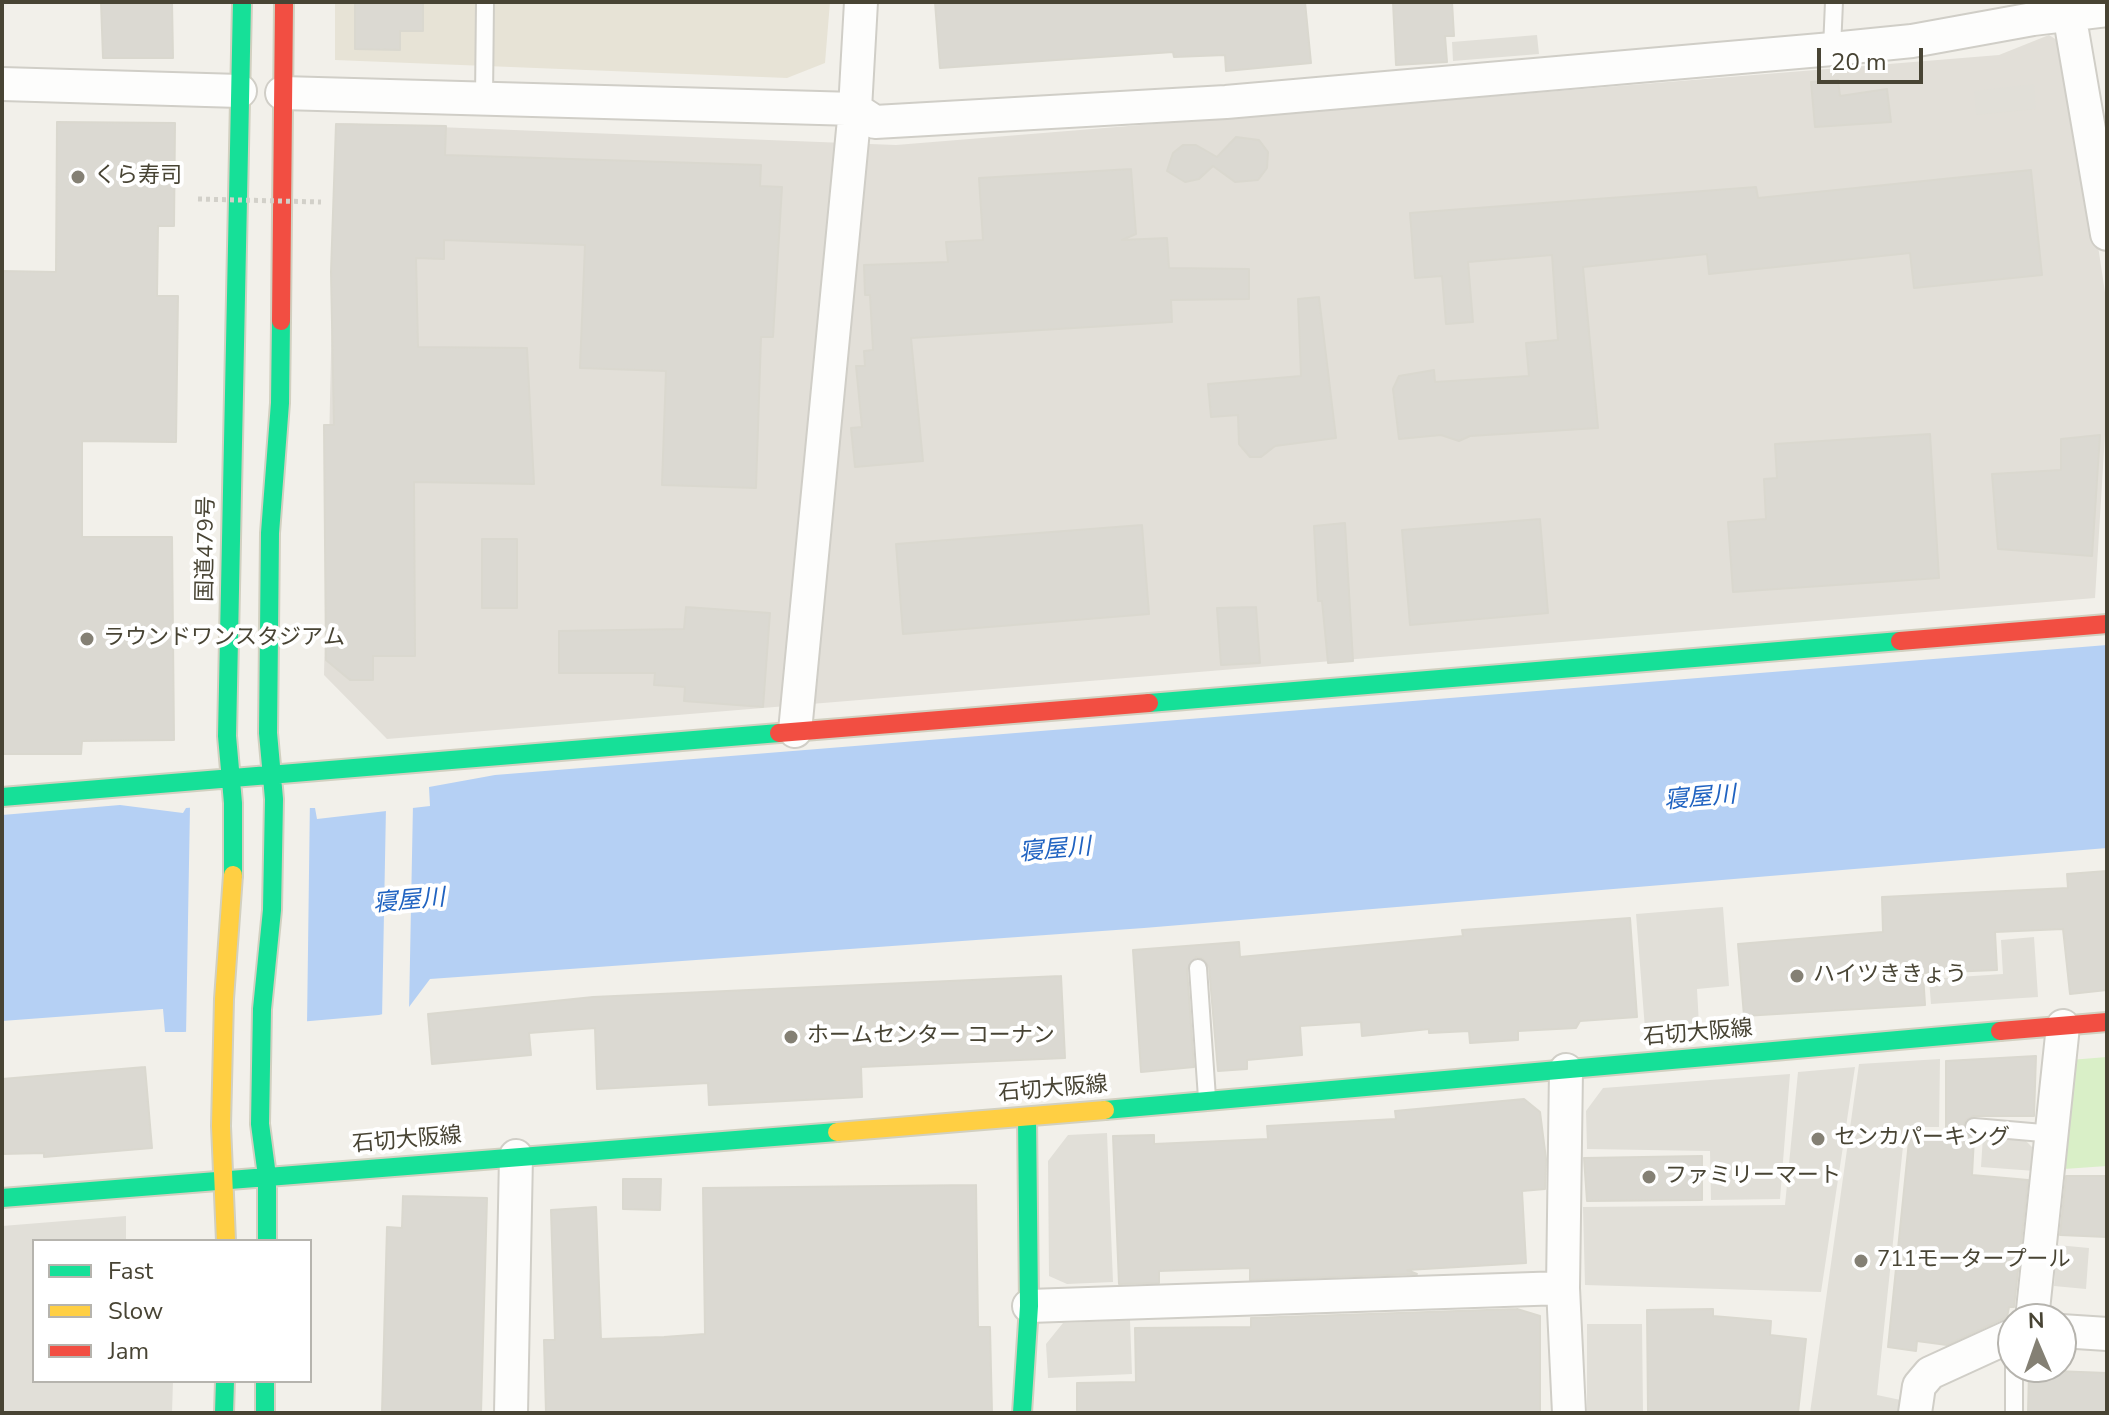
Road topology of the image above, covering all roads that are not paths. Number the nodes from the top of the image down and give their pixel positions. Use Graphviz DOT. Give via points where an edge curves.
graph roads {
  1 [pos="242,2"];
  2 [pos="284,2"];
  3 [pos="485,2"];
  4 [pos="861,2"];
  5 [pos="1834,2"];
  6 [pos="2070,8"];
  7 [pos="2107,10"];
  8 [pos="1832,49"];
  9 [pos="2,84"];
  10 [pos="240,91"];
  11 [pos="282,93"];
  12 [pos="484,98"];
  13 [pos="855,109"];
  14 [pos="2107,234"];
  15 [pos="2107,624"];
  16 [pos="795,731"];
  17 [pos="272,775"];
  18 [pos="230,778"];
  19 [pos="2,797"];
  20 [pos="1198,968"];
  21 [pos="2107,1022"];
  22 [pos="2063,1026"];
  23 [pos="1566,1070"];
  24 [pos="1208,1101"];
  25 [pos="1027,1117"];
  26 [pos="1974,1127"];
  27 [pos="2054,1134"];
  28 [pos="516,1156"];
  29 [pos="267,1176"];
  30 [pos="223,1180"];
  31 [pos="2,1198"];
  32 [pos="226,1239"];
  33 [pos="267,1239"];
  34 [pos="1563,1288"];
  35 [pos="2023,1303"];
  36 [pos="1029,1306"];
  37 [pos="2077,1332"];
  38 [pos="2107,1334"];
  39 [pos="1997,1349"];
  40 [pos="225,1383"];
  41 [pos="265,1383"];
  42 [pos="2015,1383"];
  43 [pos="224,1413"];
  44 [pos="265,1413"];
  45 [pos="511,1413"];
  46 [pos="1022,1413"];
  47 [pos="1569,1413"];
  48 [pos="1915,1413"];
  49 [pos="2014,1413"];
  1 -- 10 [label="main road, 国道479号"];
  2 -- 11 [label="main road"];
  3 -- 12 [label="lane"];
  4 -- 13 [label="street"];
  5 -- 8 [label="lane"];
  6 -- 7 [label="street"];
  6 -- 8 [label="street" via="1912,41"];
  6 -- 14 [label="street"];
  8 -- 13 [label="street" via="1210,103 875,122"];
  9 -- 10 [label="street"];
  10 -- 18 [label="main road, 国道479号"];
  11 -- 12 [label="street"];
  11 -- 17 [label="main road" via="280,403 270,533"];
  12 -- 13 [label="street"];
  13 -- 16 [label="street"];
  15 -- 16 [label="main road"];
  16 -- 17 [label="main road"];
  17 -- 18 [label="main road"];
  17 -- 29 [label="main road" via="272,910 262,1009 260,1124"];
  18 -- 19 [label="main road"];
  18 -- 30 [label="main road, 国道479号" via="233,906 224,999"];
  20 -- 24 [label="lane"];
  21 -- 22 [label="main road, 石切大阪線"];
  22 -- 23 [label="main road, 石切大阪線"];
  22 -- 27 [label="street"];
  23 -- 24 [label="main road, 石切大阪線"];
  23 -- 34 [label="street"];
  24 -- 25 [label="main road, 石切大阪線"];
  25 -- 28 [label="main road, 石切大阪線"];
  25 -- 36 [label="main road"];
  26 -- 27 [label="lane"];
  27 -- 35 [label="street"];
  28 -- 29 [label="main road, 石切大阪線"];
  28 -- 45 [label="street"];
  29 -- 30 [label="main road, 石切大阪線"];
  29 -- 33 [label="main road"];
  30 -- 31 [label="main road, 石切大阪線"];
  30 -- 32 [label="main road, 国道479号"];
  34 -- 36 [label="street"];
  34 -- 47 [label="street"];
  36 -- 46 [label="main road"];
  37 -- 38 [label="street"];
  39 -- 48 [label="street" via="1930,1373 1919,1386"];
  40 -- 43 [label="main road"];
  41 -- 44 [label="main road"];
  42 -- 49 [label="lane"];
}
